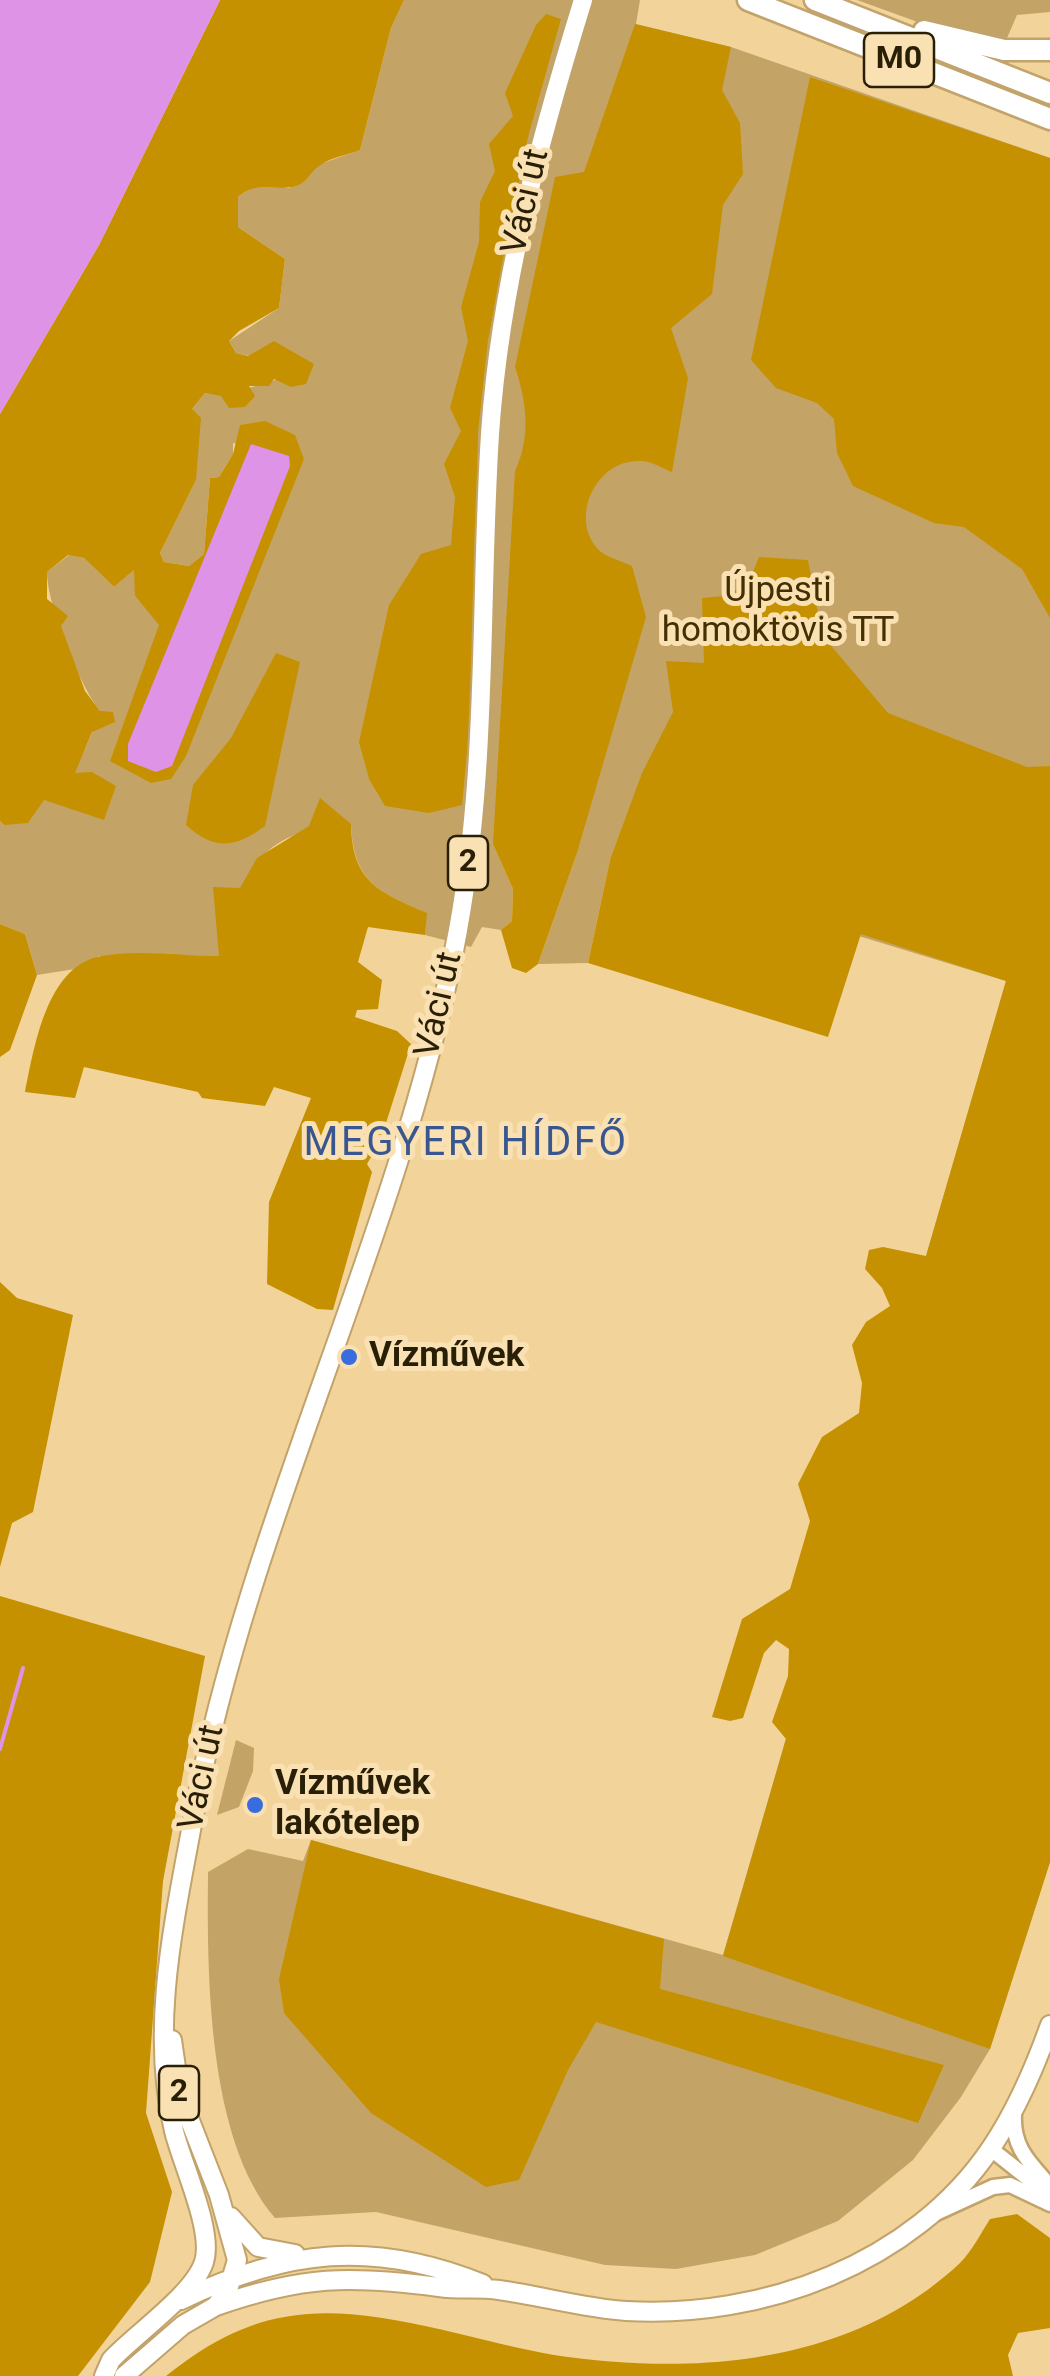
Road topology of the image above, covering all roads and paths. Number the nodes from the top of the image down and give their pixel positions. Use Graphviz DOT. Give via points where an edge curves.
graph roads {
  1 [pos="583,0"];
  2 [pos="748,0"];
  3 [pos="814,0"];
  4 [pos="868,21"];
  5 [pos="1050,50"];
  6 [pos="1050,93"];
  7 [pos="1050,119"];
  8 [pos="168,1984"];
  9 [pos="1050,2025"];
  10 [pos="1014,2106"];
  11 [pos="990,2150"];
  12 [pos="1050,2186"];
  13 [pos="218,2195"];
  14 [pos="1050,2196"];
  15 [pos="194,2197"];
  16 [pos="1050,2204"];
  17 [pos="928,2216"];
  18 [pos="308,2256"];
  19 [pos="233,2277"];
  20 [pos="497,2290"];
  21 [pos="264,2291"];
  22 [pos="216,2306"];
  23 [pos="167,2307"];
  24 [pos="104,2376"];
  25 [pos="124,2376"];
  1 -- 8 [label="main road, Váci út / 2" via="540,142 499,342 477,798 455,946 417,1096 231,1659 196,1805"];
  2 -- 7 [label="highway, M0"];
  3 -- 4 [label="highway, M0"];
  4 -- 5 [label="highway" via="1004,50"];
  4 -- 6 [label="highway, M0"];
  8 -- 13 [label="main road, Váci út / 2" via="180,2095"];
  8 -- 15 [label="main road, Váci út / 2" via="162,2075"];
  9 -- 10 [label="main road"];
  10 -- 11 [label="main road"];
  10 -- 12 [label="street" via="1013,2128 1025,2161"];
  11 -- 14 [label="street"];
  11 -- 17 [label="main road"];
  13 -- 18 [label="main road" via="236,2227 258,2246"];
  13 -- 19 [label="main road, Váci út / 2" via="234,2244"];
  15 -- 19 [label="main road"];
  15 -- 23 [label="main road, Váci út / 2" via="205,2240 203,2266"];
  16 -- 17 [label="street" via="1010,2185"];
  17 -- 20 [label="main road" via="825,2281 748,2302 627,2311"];
  18 -- 19 [label="main road"];
  18 -- 20 [label="main road" via="404,2260"];
  19 -- 21 [label="main road"];
  19 -- 22 [label="main road"];
  19 -- 23 [label="main road"];
  20 -- 21 [label="main road" via="354,2278"];
  21 -- 22 [label="main road"];
  22 -- 25 [label="main road"];
  23 -- 24 [label="main road, Váci út / 2" via="111,2360"];
}
